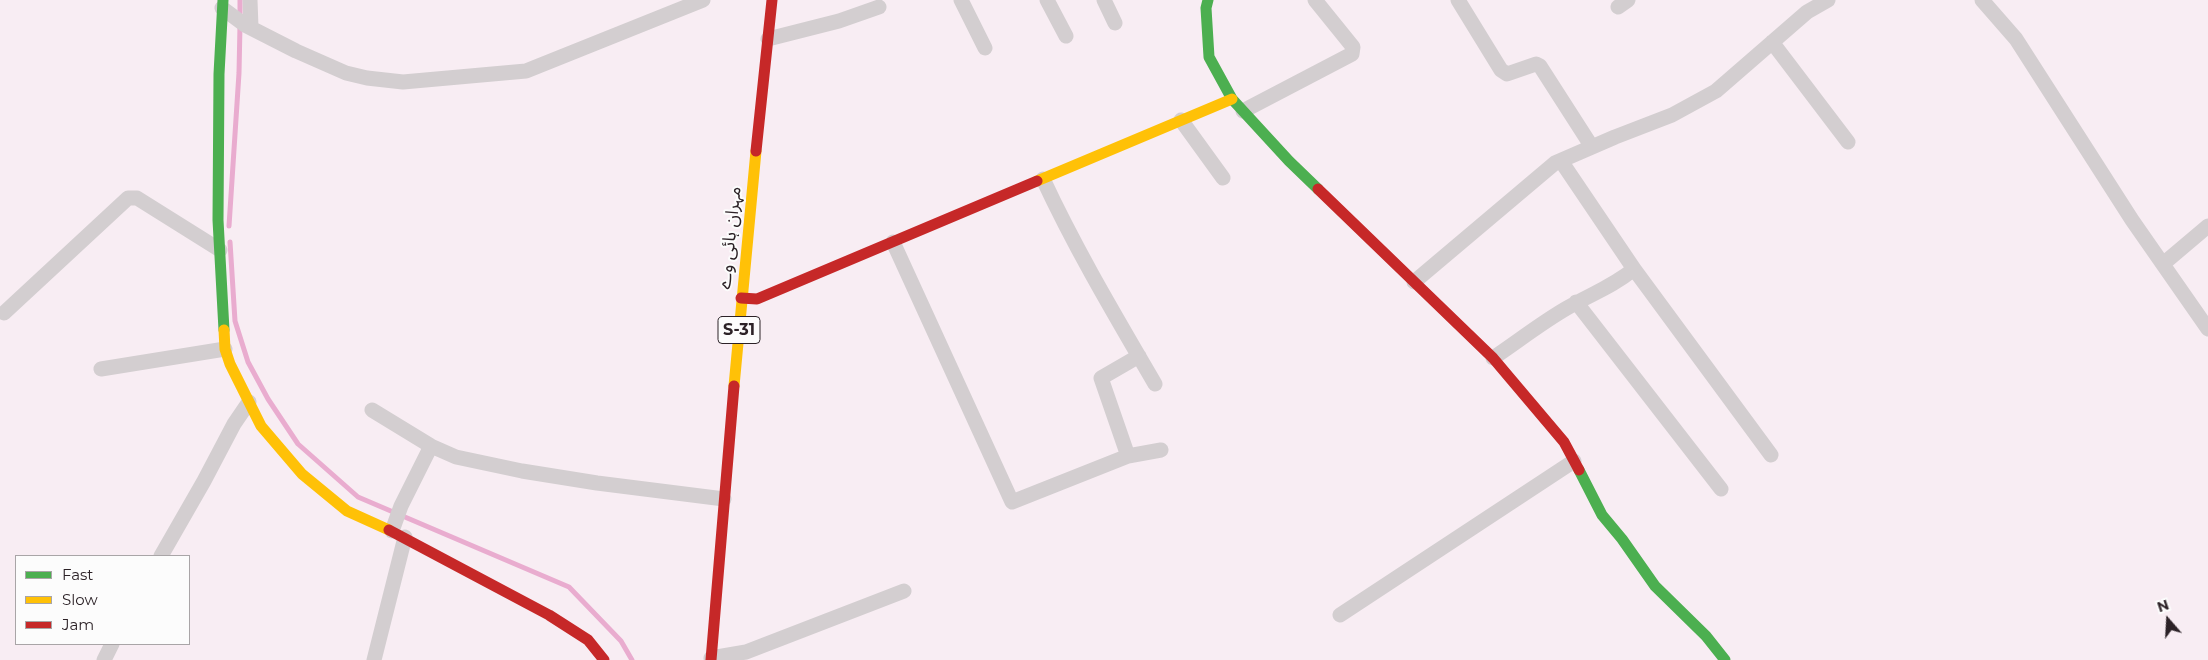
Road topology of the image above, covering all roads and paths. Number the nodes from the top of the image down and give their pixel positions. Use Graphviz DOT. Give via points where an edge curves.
graph roads {
  1 [pos="250,0"];
  2 [pos="703,0"];
  3 [pos="772,0"];
  4 [pos="961,0"];
  5 [pos="1047,0"];
  6 [pos="1104,0"];
  7 [pos="1208,0"];
  8 [pos="1315,0"];
  9 [pos="1458,0"];
  10 [pos="1828,0"];
  11 [pos="1982,0"];
  12 [pos="224,7"];
  13 [pos="878,7"];
  14 [pos="1116,23"];
  15 [pos="248,26"];
  16 [pos="1066,36"];
  17 [pos="768,39"];
  18 [pos="1772,42"];
  19 [pos="985,48"];
  20 [pos="1232,99"];
  21 [pos="1242,111"];
  22 [pos="1182,120"];
  23 [pos="1848,142"];
  24 [pos="1592,147"];
  25 [pos="1560,160"];
  26 [pos="1043,178"];
  27 [pos="1223,178"];
  28 [pos="2208,226"];
  29 [pos="893,242"];
  30 [pos="220,250"];
  31 [pos="2163,264"];
  32 [pos="1634,269"];
  33 [pos="1414,282"];
  34 [pos="741,298"];
  35 [pos="1576,302"];
  36 [pos="4,313"];
  37 [pos="2208,329"];
  38 [pos="224,349"];
  39 [pos="1139,356"];
  40 [pos="1493,358"];
  41 [pos="101,369"];
  42 [pos="1156,384"];
  43 [pos="249,402"];
  44 [pos="372,410"];
  45 [pos="431,446"];
  46 [pos="1160,450"];
  47 [pos="1771,455"];
  48 [pos="1128,456"];
  49 [pos="1574,461"];
  50 [pos="1721,489"];
  51 [pos="724,499"];
  52 [pos="398,534"];
  53 [pos="162,555"];
  54 [pos="904,591"];
  55 [pos="1340,615"];
  56 [pos="112,645"];
  57 [pos="711,659"];
  58 [pos="104,660"];
  59 [pos="374,660"];
  60 [pos="604,660"];
  61 [pos="1725,660"];
  1 -- 15 [label="street"];
  2 -- 15 [label="street" via="526,71 403,82 346,73"];
  3 -- 17 [label="street, مہران ہائی وے / S-31"];
  4 -- 19 [label="street"];
  5 -- 16 [label="street"];
  6 -- 14 [label="street"];
  7 -- 20 [label="street" via="1208,57"];
  8 -- 21 [label="street" via="1352,47 1352,54"];
  9 -- 24 [label="street" via="1500,70 1507,74 1536,64 1540,66"];
  10 -- 18 [label="street" via="1807,12"];
  11 -- 31 [label="street" via="2016,39"];
  12 -- 15 [label="street"];
  12 -- 30 [label="street" via="219,74"];
  13 -- 17 [label="street"];
  17 -- 34 [label="street, مہران ہائی وے / S-31"];
  18 -- 23 [label="street"];
  18 -- 24 [label="street" via="1716,91 1672,115"];
  20 -- 21 [label="street"];
  20 -- 22 [label="street"];
  21 -- 33 [label="street"];
  22 -- 26 [label="street"];
  22 -- 27 [label="street"];
  24 -- 25 [label="street"];
  25 -- 32 [label="street"];
  25 -- 33 [label="street"];
  26 -- 29 [label="street"];
  26 -- 39 [label="street" via="1090,273"];
  28 -- 31 [label="street"];
  29 -- 34 [label="street" via="757,299"];
  29 -- 48 [label="street" via="1012,502"];
  30 -- 36 [label="street" via="137,198 128,198"];
  30 -- 38 [label="street"];
  31 -- 37 [label="street"];
  32 -- 35 [label="street" via="1609,287"];
  32 -- 47 [label="street"];
  33 -- 40 [label="street"];
  34 -- 51 [label="street, مہران ہائی وے / S-31"];
  35 -- 40 [label="street"];
  35 -- 50 [label="street"];
  38 -- 41 [label="street"];
  38 -- 43 [label="street"];
  39 -- 42 [label="street"];
  39 -- 48 [label="street" via="1101,378"];
  40 -- 49 [label="street" via="1564,442"];
  43 -- 52 [label="street" via="261,426 302,474 347,511"];
  43 -- 53 [label="street"];
  44 -- 45 [label="street"];
  45 -- 51 [label="street" via="456,457 522,471"];
  45 -- 52 [label="street" via="401,506"];
  46 -- 48 [label="street"];
  49 -- 55 [label="street"];
  49 -- 61 [label="street" via="1602,515 1655,586 1706,636"];
  51 -- 57 [label="street, مہران ہائی وے / S-31"];
  52 -- 59 [label="street"];
  52 -- 60 [label="street" via="549,615 588,640"];
  54 -- 57 [label="street" via="746,652"];
  56 -- 58 [label="street"];
}
